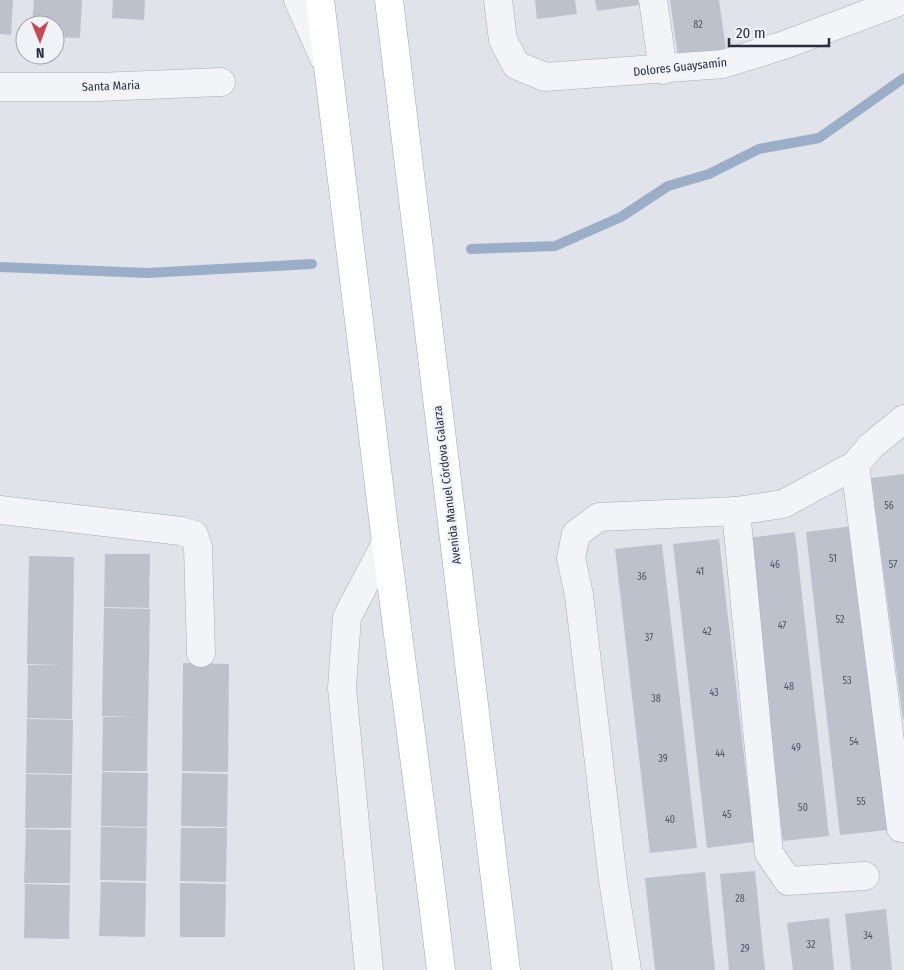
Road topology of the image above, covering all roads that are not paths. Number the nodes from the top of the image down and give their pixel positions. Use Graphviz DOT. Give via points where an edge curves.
graph roads {
  1 [pos="298,0"];
  2 [pos="320,0"];
  3 [pos="389,0"];
  4 [pos="498,0"];
  5 [pos="653,0"];
  6 [pos="904,0"];
  7 [pos="330,69"];
  8 [pos="663,70"];
  9 [pos="221,82"];
  10 [pos="0,88"];
  11 [pos="904,419"];
  12 [pos="855,465"];
  13 [pos="0,510"];
  14 [pos="736,511"];
  15 [pos="386,543"];
  16 [pos="201,653"];
  17 [pos="900,828"];
  18 [pos="865,876"];
  19 [pos="370,970"];
  20 [pos="441,970"];
  21 [pos="506,970"];
  22 [pos="627,970"];
  1 -- 7 [label="street"];
  2 -- 7 [label="main road"];
  3 -- 21 [label="main road, Avenida Manuel Córdova Galarza"];
  4 -- 8 [label="street, Dolores Guaysamín" via="503,40 516,64 545,77"];
  5 -- 8 [label="street"];
  6 -- 8 [label="street, Dolores Guaysamín" via="723,64"];
  7 -- 15 [label="main road"];
  9 -- 10 [label="street, Santa Maria"];
  11 -- 12 [label="street" via="871,446"];
  12 -- 14 [label="street" via="784,504"];
  12 -- 17 [label="street"];
  13 -- 16 [label="street" via="194,535 198,547"];
  14 -- 18 [label="street" via="770,853 788,881"];
  14 -- 22 [label="street" via="599,517 576,534 571,558 579,595"];
  15 -- 19 [label="street" via="347,617 342,688"];
  15 -- 20 [label="main road"];
}
